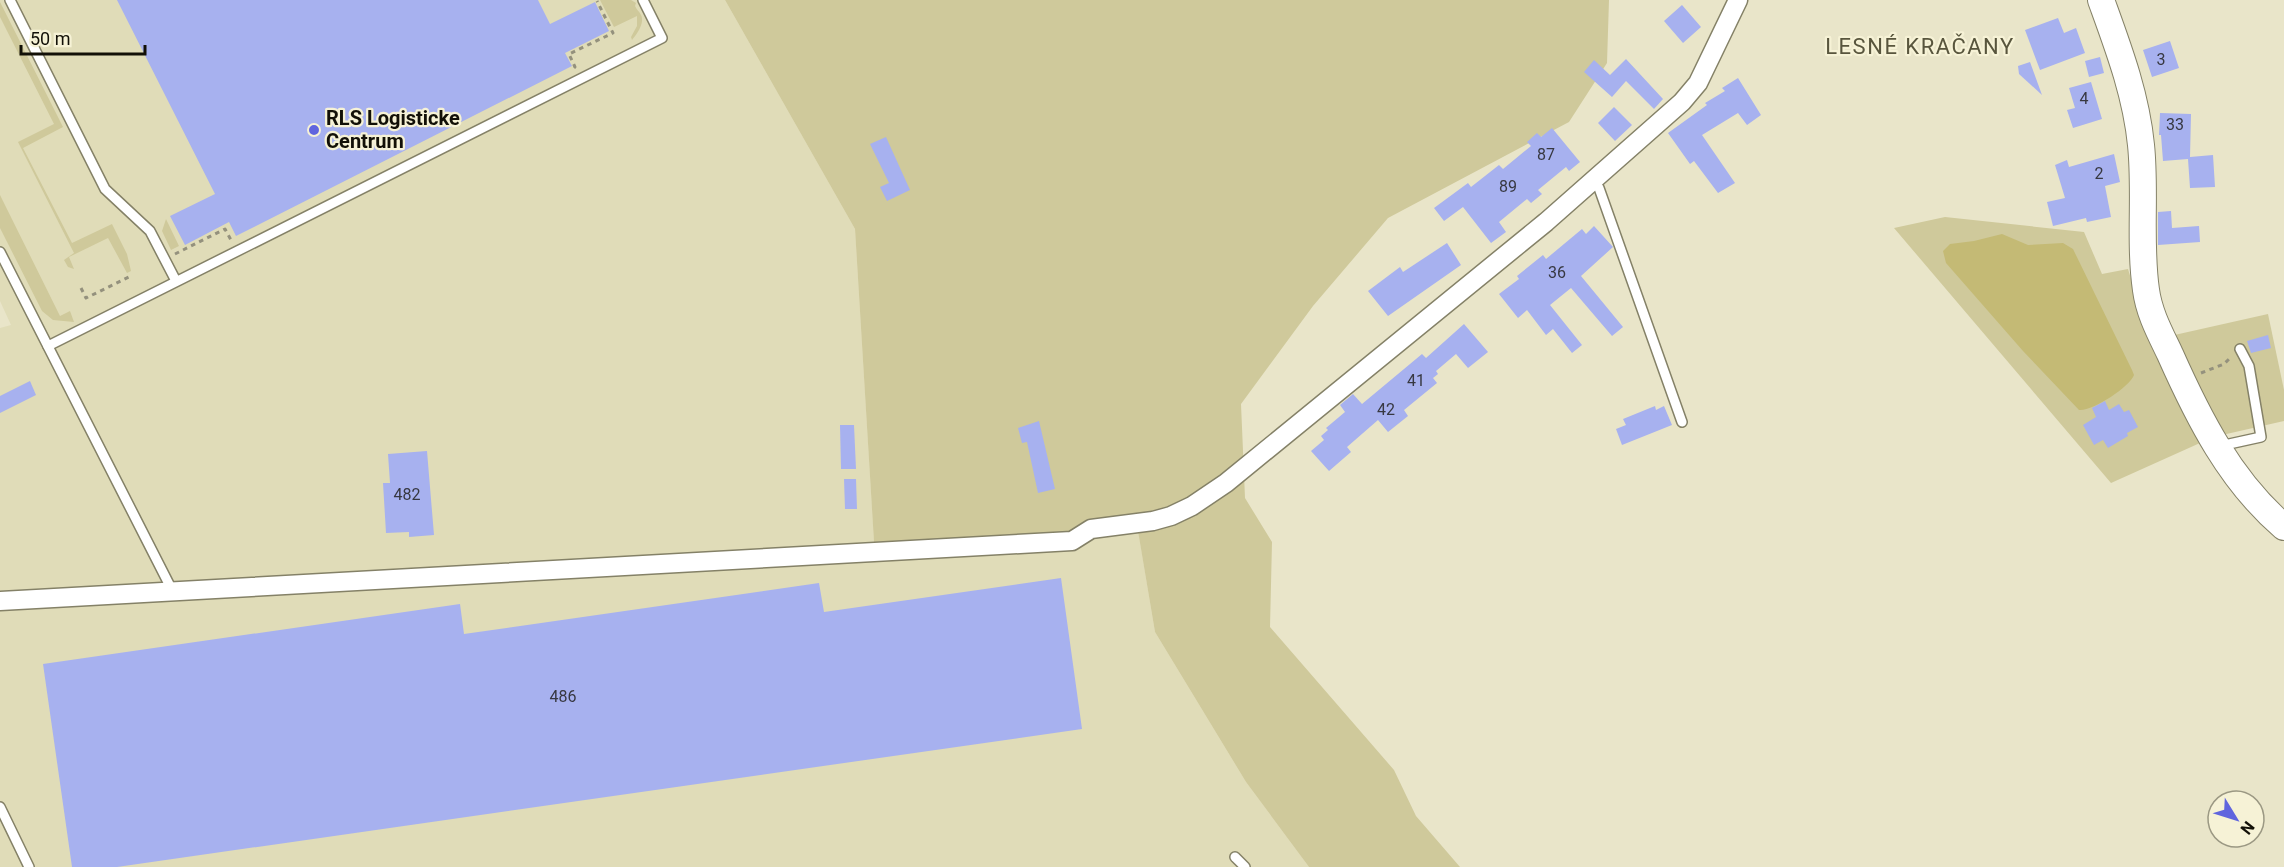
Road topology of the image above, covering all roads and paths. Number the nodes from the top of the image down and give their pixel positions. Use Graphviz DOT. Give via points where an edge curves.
graph roads {
  1 [pos="10,0"];
  2 [pos="643,0"];
  3 [pos="1738,0"];
  4 [pos="2101,0"];
  5 [pos="597,1"];
  6 [pos="565,73"];
  7 [pos="1593,182"];
  8 [pos="242,235"];
  9 [pos="0,252"];
  10 [pos="173,255"];
  11 [pos="130,276"];
  12 [pos="176,281"];
  13 [pos="81,288"];
  14 [pos="48,346"];
  15 [pos="2240,349"];
  16 [pos="2182,382"];
  17 [pos="1682,422"];
  18 [pos="2217,446"];
  19 [pos="2284,527"];
  20 [pos="172,590"];
  21 [pos="0,601"];
  22 [pos="0,807"];
  23 [pos="1235,857"];
  24 [pos="29,867"];
  25 [pos="1245,867"];
  1 -- 12 [label="lane" via="105,189 150,231"];
  2 -- 12 [label="lane" via="662,38"];
  3 -- 7 [label="street" via="1698,83"];
  4 -- 16 [label="street" via="2125,68 2141,143 2146,292"];
  5 -- 6 [label="path" via="613,33 569,54 575,67"];
  7 -- 17 [label="lane" via="1599,188 1625,257"];
  7 -- 20 [label="street" via="1226,483 1171,516 1090,529 1072,541"];
  8 -- 10 [label="path" via="231,240 225,228"];
  9 -- 14 [label="lane"];
  11 -- 13 [label="path" via="86,298"];
  12 -- 14 [label="lane"];
  14 -- 20 [label="lane"];
  15 -- 16 [label="path" via="2224,364"];
  15 -- 18 [label="lane" via="2249,366 2261,437"];
  16 -- 18 [label="street"];
  18 -- 19 [label="street" via="2230,470"];
  20 -- 21 [label="street"];
  22 -- 24 [label="lane"];
  23 -- 25 [label="lane"];
}
